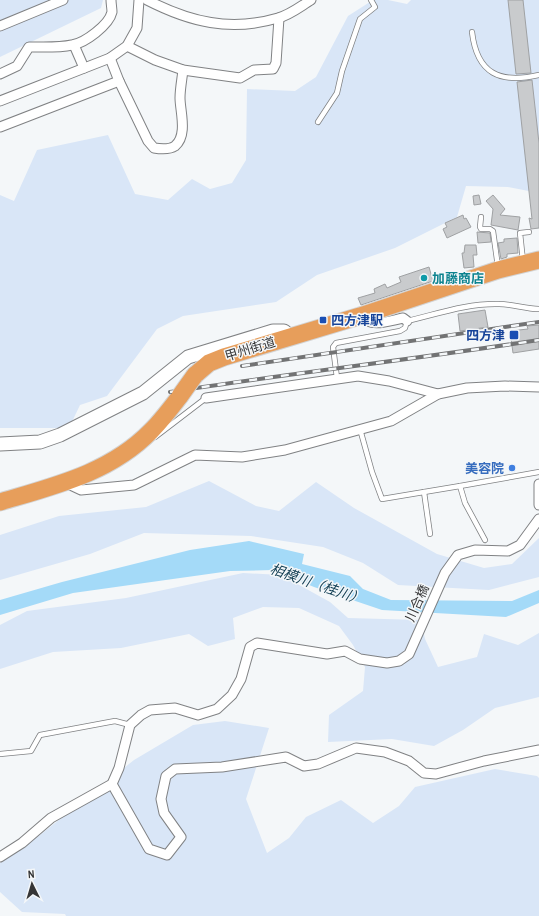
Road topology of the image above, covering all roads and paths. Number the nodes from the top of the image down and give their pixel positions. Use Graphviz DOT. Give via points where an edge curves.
graph roads {
  1 [pos="63,0"];
  2 [pos="111,0"];
  3 [pos="139,0"];
  4 [pos="147,0"];
  5 [pos="311,0"];
  6 [pos="371,0"];
  7 [pos="279,18"];
  8 [pos="0,26"];
  9 [pos="472,32"];
  10 [pos="74,45"];
  11 [pos="126,46"];
  12 [pos="110,58"];
  13 [pos="84,68"];
  14 [pos="183,70"];
  15 [pos="0,74"];
  16 [pos="539,75"];
  17 [pos="119,81"];
  18 [pos="0,101"];
  19 [pos="318,122"];
  20 [pos="0,127"];
  21 [pos="481,218"];
  22 [pos="529,232"];
  23 [pos="531,261"];
  24 [pos="498,270"];
  25 [pos="539,309"];
  26 [pos="360,316"];
  27 [pos="407,321"];
  28 [pos="291,337"];
  29 [pos="337,378"];
  30 [pos="539,387"];
  31 [pos="438,394"];
  32 [pos="206,398"];
  33 [pos="360,429"];
  34 [pos="152,440"];
  35 [pos="0,444"];
  36 [pos="539,472"];
  37 [pos="64,482"];
  38 [pos="539,484"];
  39 [pos="460,486"];
  40 [pos="424,492"];
  41 [pos="0,502"];
  42 [pos="539,505"];
  43 [pos="539,519"];
  44 [pos="430,534"];
  45 [pos="485,540"];
  46 [pos="130,725"];
  47 [pos="539,750"];
  48 [pos="0,754"];
  49 [pos="112,784"];
  50 [pos="0,857"];
  1 -- 8 [label="street"];
  2 -- 10 [label="street" via="112,13 106,22 97,31"];
  3 -- 11 [label="street" via="137,28"];
  4 -- 7 [label="street" via="191,20 212,23 232,25"];
  5 -- 7 [label="street"];
  6 -- 19 [label="lane" via="375,7 360,19 337,93"];
  7 -- 14 [label="street" via="276,63 273,69 254,70 240,78"];
  9 -- 16 [label="lane" via="479,61 486,69 512,79"];
  10 -- 13 [label="street"];
  10 -- 15 [label="street" via="29,47 17,66"];
  11 -- 12 [label="street"];
  11 -- 14 [label="street"];
  12 -- 13 [label="street"];
  12 -- 17 [label="street"];
  13 -- 18 [label="street"];
  14 -- 17 [label="street" via="180,137 175,146 166,149 154,148 148,141"];
  17 -- 20 [label="street"];
  21 -- 24 [label="lane" via="481,229 493,231"];
  22 -- 23 [label="lane" via="520,233"];
  23 -- 24 [label="highway, 甲州街道"];
  24 -- 26 [label="highway, 甲州街道"];
  25 -- 27 [label="lane" via="500,304 471,305"];
  26 -- 27 [label="street" via="373,323 403,318"];
  26 -- 28 [label="highway, 甲州街道"];
  27 -- 29 [label="lane" via="405,328 400,330 336,343 333,347"];
  28 -- 35 [label="main road" via="284,331 273,331 188,357 143,393 60,435 40,442"];
  28 -- 37 [label="highway, 甲州街道, bridge" via="216,360 203,368 138,447 91,473"];
  29 -- 31 [label="street" via="358,376"];
  29 -- 32 [label="street"];
  30 -- 31 [label="street" via="467,388"];
  31 -- 33 [label="street" via="391,421"];
  32 -- 34 [label="lane"];
  33 -- 37 [label="street" via="286,450 242,457 195,456 134,485 81,490"];
  33 -- 40 [label="lane" via="382,499"];
  36 -- 39 [label="lane"];
  37 -- 41 [label="highway, 甲州街道"];
  38 -- 42 [label="street"];
  39 -- 40 [label="lane"];
  39 -- 45 [label="lane" via="465,504"];
  40 -- 44 [label="lane"];
  43 -- 46 [label="street, 川合橋" via="520,545 508,551 475,550 458,555 445,572 409,654 399,661 387,663 360,659 345,651 327,654 256,643 250,647 241,679 232,695 217,709 198,715 175,708 150,710"];
  46 -- 48 [label="lane" via="115,720 40,735 32,751"];
  46 -- 49 [label="street" via="119,768"];
  47 -- 49 [label="street" via="436,774 424,773 409,761 385,752 356,748 318,764 304,766 286,757 222,767 175,769 166,776 161,799 164,813 181,837 166,855 149,848"];
  49 -- 50 [label="street" via="51,818 22,843"];
}
